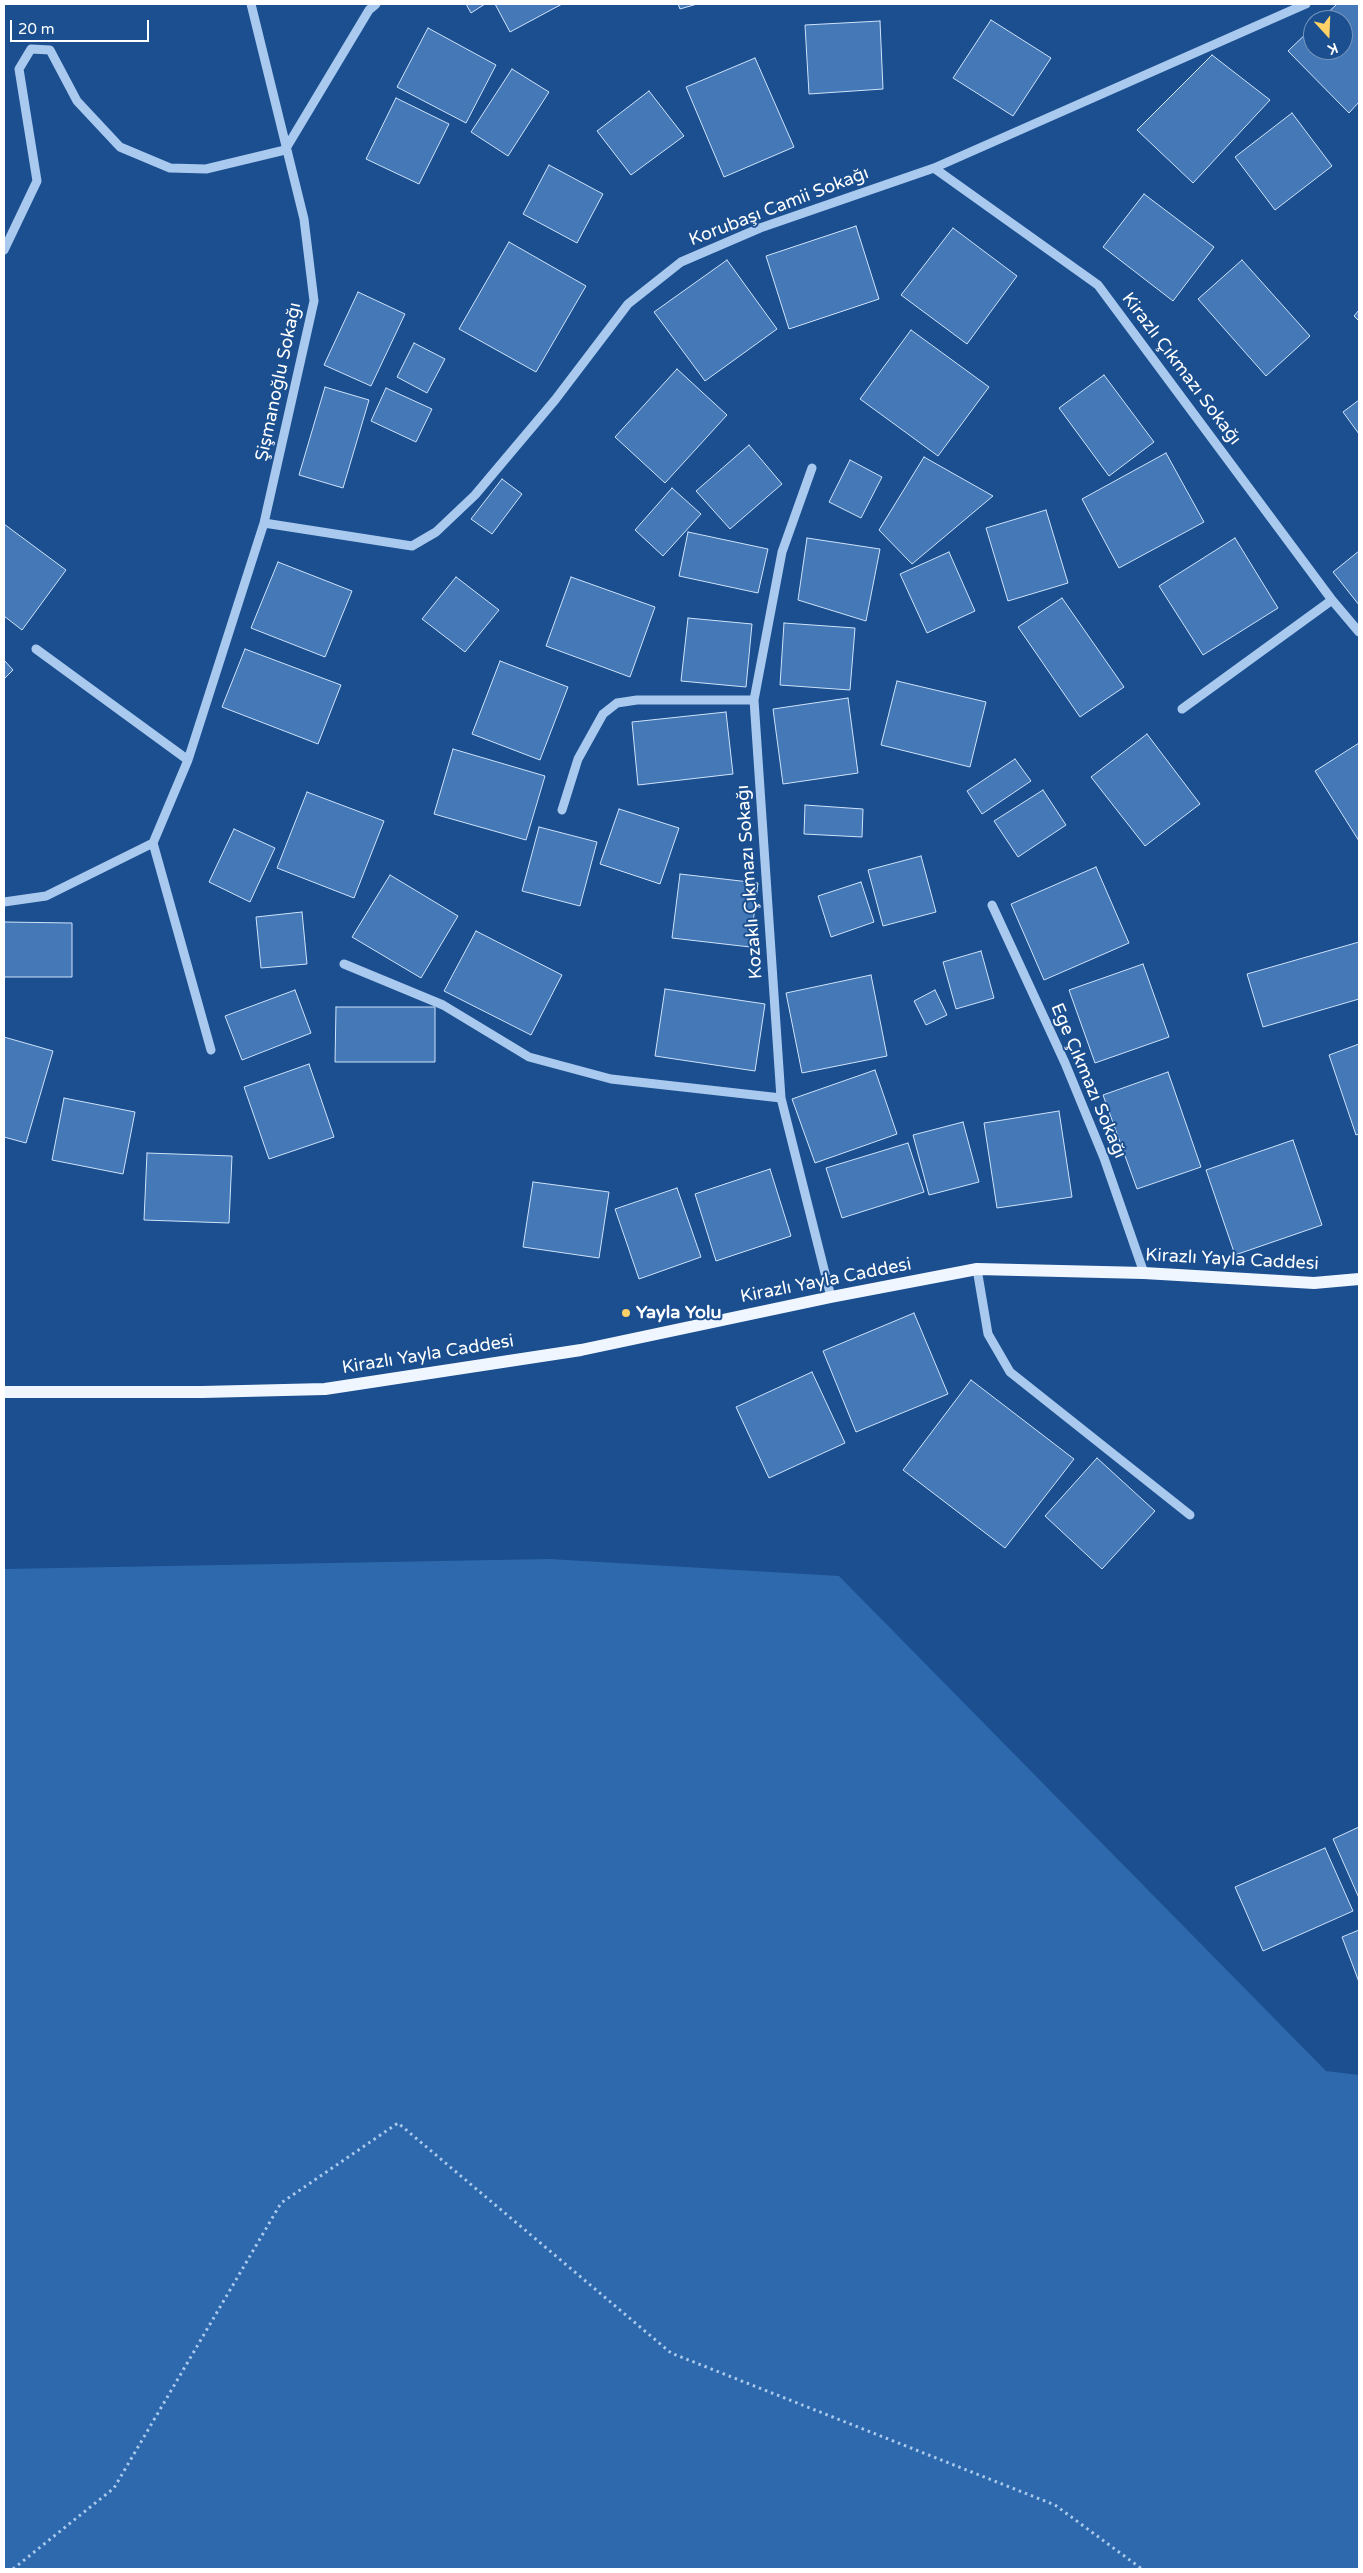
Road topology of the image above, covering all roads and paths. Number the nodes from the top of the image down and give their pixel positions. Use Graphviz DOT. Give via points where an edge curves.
graph roads {
  1 [pos="251,4"];
  2 [pos="1306,4"];
  3 [pos="372,6"];
  4 [pos="285,150"];
  5 [pos="934,168"];
  6 [pos="4,250"];
  7 [pos="812,468"];
  8 [pos="264,523"];
  9 [pos="1332,600"];
  10 [pos="1359,632"];
  11 [pos="36,649"];
  12 [pos="754,700"];
  13 [pos="1182,709"];
  14 [pos="188,760"];
  15 [pos="562,810"];
  16 [pos="153,843"];
  17 [pos="4,902"];
  18 [pos="992,905"];
  19 [pos="344,964"];
  20 [pos="211,1050"];
  21 [pos="781,1098"];
  22 [pos="977,1269"];
  23 [pos="1144,1272"];
  24 [pos="1359,1279"];
  25 [pos="832,1296"];
  26 [pos="4,1392"];
  27 [pos="1190,1515"];
  28 [pos="13,2569"];
  29 [pos="1142,2569"];
  1 -- 4 [label="street, Şişmanoğlu Sokağı"];
  2 -- 5 [label="street, Korubaşı Camii Sokağı"];
  3 -- 4 [label="street"];
  4 -- 6 [label="street" via="206,169 170,168 120,147 77,101 50,50 31,49 19,70 37,181"];
  4 -- 8 [label="street, Şişmanoğlu Sokağı" via="304,219 314,301"];
  5 -- 8 [label="street, Korubaşı Camii Sokağı" via="760,228 682,262 628,304 556,400 475,495 436,532 412,546"];
  5 -- 9 [label="street, Kirazlı Çıkmazı Sokağı" via="1098,285"];
  7 -- 12 [label="street, Kozaklı Çıkmazı Sokağı" via="782,552"];
  8 -- 14 [label="street, Şişmanoğlu Sokağı"];
  9 -- 10 [label="street, Kirazlı Çıkmazı Sokağı"];
  9 -- 13 [label="street"];
  11 -- 14 [label="street"];
  12 -- 15 [label="street" via="637,700 617,704 603,714 578,759"];
  12 -- 21 [label="street, Kozaklı Çıkmazı Sokağı"];
  14 -- 16 [label="street, Şişmanoğlu Sokağı"];
  16 -- 17 [label="street" via="46,896"];
  16 -- 20 [label="street"];
  18 -- 23 [label="street, Ege Çıkmazı Sokağı" via="1065,1063 1104,1158"];
  19 -- 21 [label="street" via="443,1005 529,1056 611,1079"];
  21 -- 25 [label="street, Kozaklı Çıkmazı Sokağı"];
  22 -- 23 [label="main road, Kirazlı Yayla Caddesi"];
  22 -- 25 [label="main road, Kirazlı Yayla Caddesi"];
  22 -- 27 [label="street" via="988,1334 1010,1372"];
  23 -- 24 [label="main road, Kirazlı Yayla Caddesi" via="1314,1283"];
  25 -- 26 [label="main road, Kirazlı Yayla Caddesi" via="581,1350 325,1388"];
  28 -- 29 [label="path" via="114,2488 281,2203 398,2123 671,2353 1055,2505"];
}
